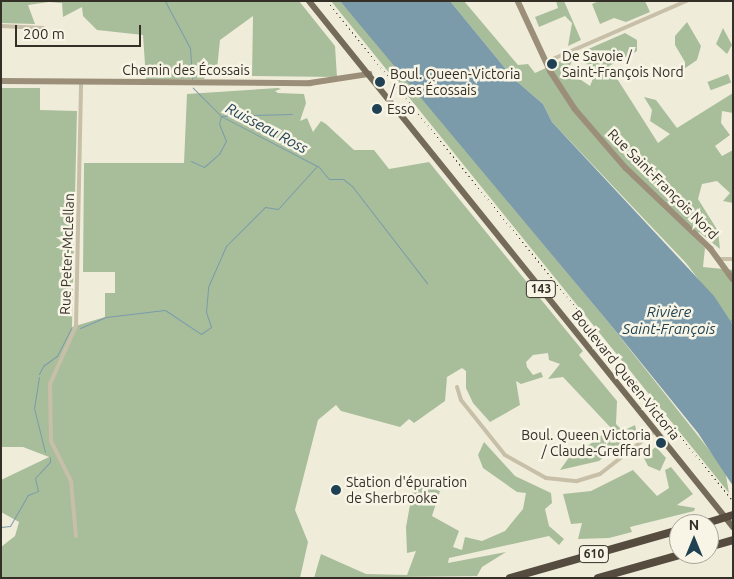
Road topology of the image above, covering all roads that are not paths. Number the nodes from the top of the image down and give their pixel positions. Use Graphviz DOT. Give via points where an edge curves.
graph roads {
  1 [pos="309,1"];
  2 [pos="518,1"];
  3 [pos="685,1"];
  4 [pos="1,26"];
  5 [pos="43,28"];
  6 [pos="546,62"];
  7 [pos="369,74"];
  8 [pos="1,81"];
  9 [pos="81,82"];
  10 [pos="719,259"];
  11 [pos="733,260"];
  12 [pos="733,280"];
  13 [pos="457,387"];
  14 [pos="655,431"];
  15 [pos="733,516"];
  16 [pos="719,520"];
  17 [pos="733,527"];
  18 [pos="669,533"];
  19 [pos="76,536"];
  20 [pos="669,558"];
  21 [pos="510,578"];
  22 [pos="598,578"];
  1 -- 7 [label="main road, 143"];
  2 -- 6 [label="main road, Rue Saint-François Nord"];
  3 -- 6 [label="street"];
  4 -- 5 [label="street"];
  6 -- 10 [label="main road, Rue Saint-François Nord" via="563,92 604,144"];
  7 -- 9 [label="main road, Chemin des Écossais" via="322,83"];
  7 -- 14 [label="main road, Boulevard Queen-Victoria / 143"];
  8 -- 9 [label="main road, Chemin des Écossais"];
  9 -- 19 [label="street, Rue Peter-McLellan" via="77,321 50,384 51,441 71,481"];
  10 -- 11 [label="street"];
  10 -- 12 [label="main road, Rue Saint-François Nord"];
  13 -- 14 [label="street" via="461,400 506,455 546,478 577,481 600,474"];
  14 -- 17 [label="main road, Boulevard Queen-Victoria / 143"];
  15 -- 16 [label="highway, bridge"];
  18 -- 21 [label="highway, 610"];
  20 -- 22 [label="highway, 610"];
}
